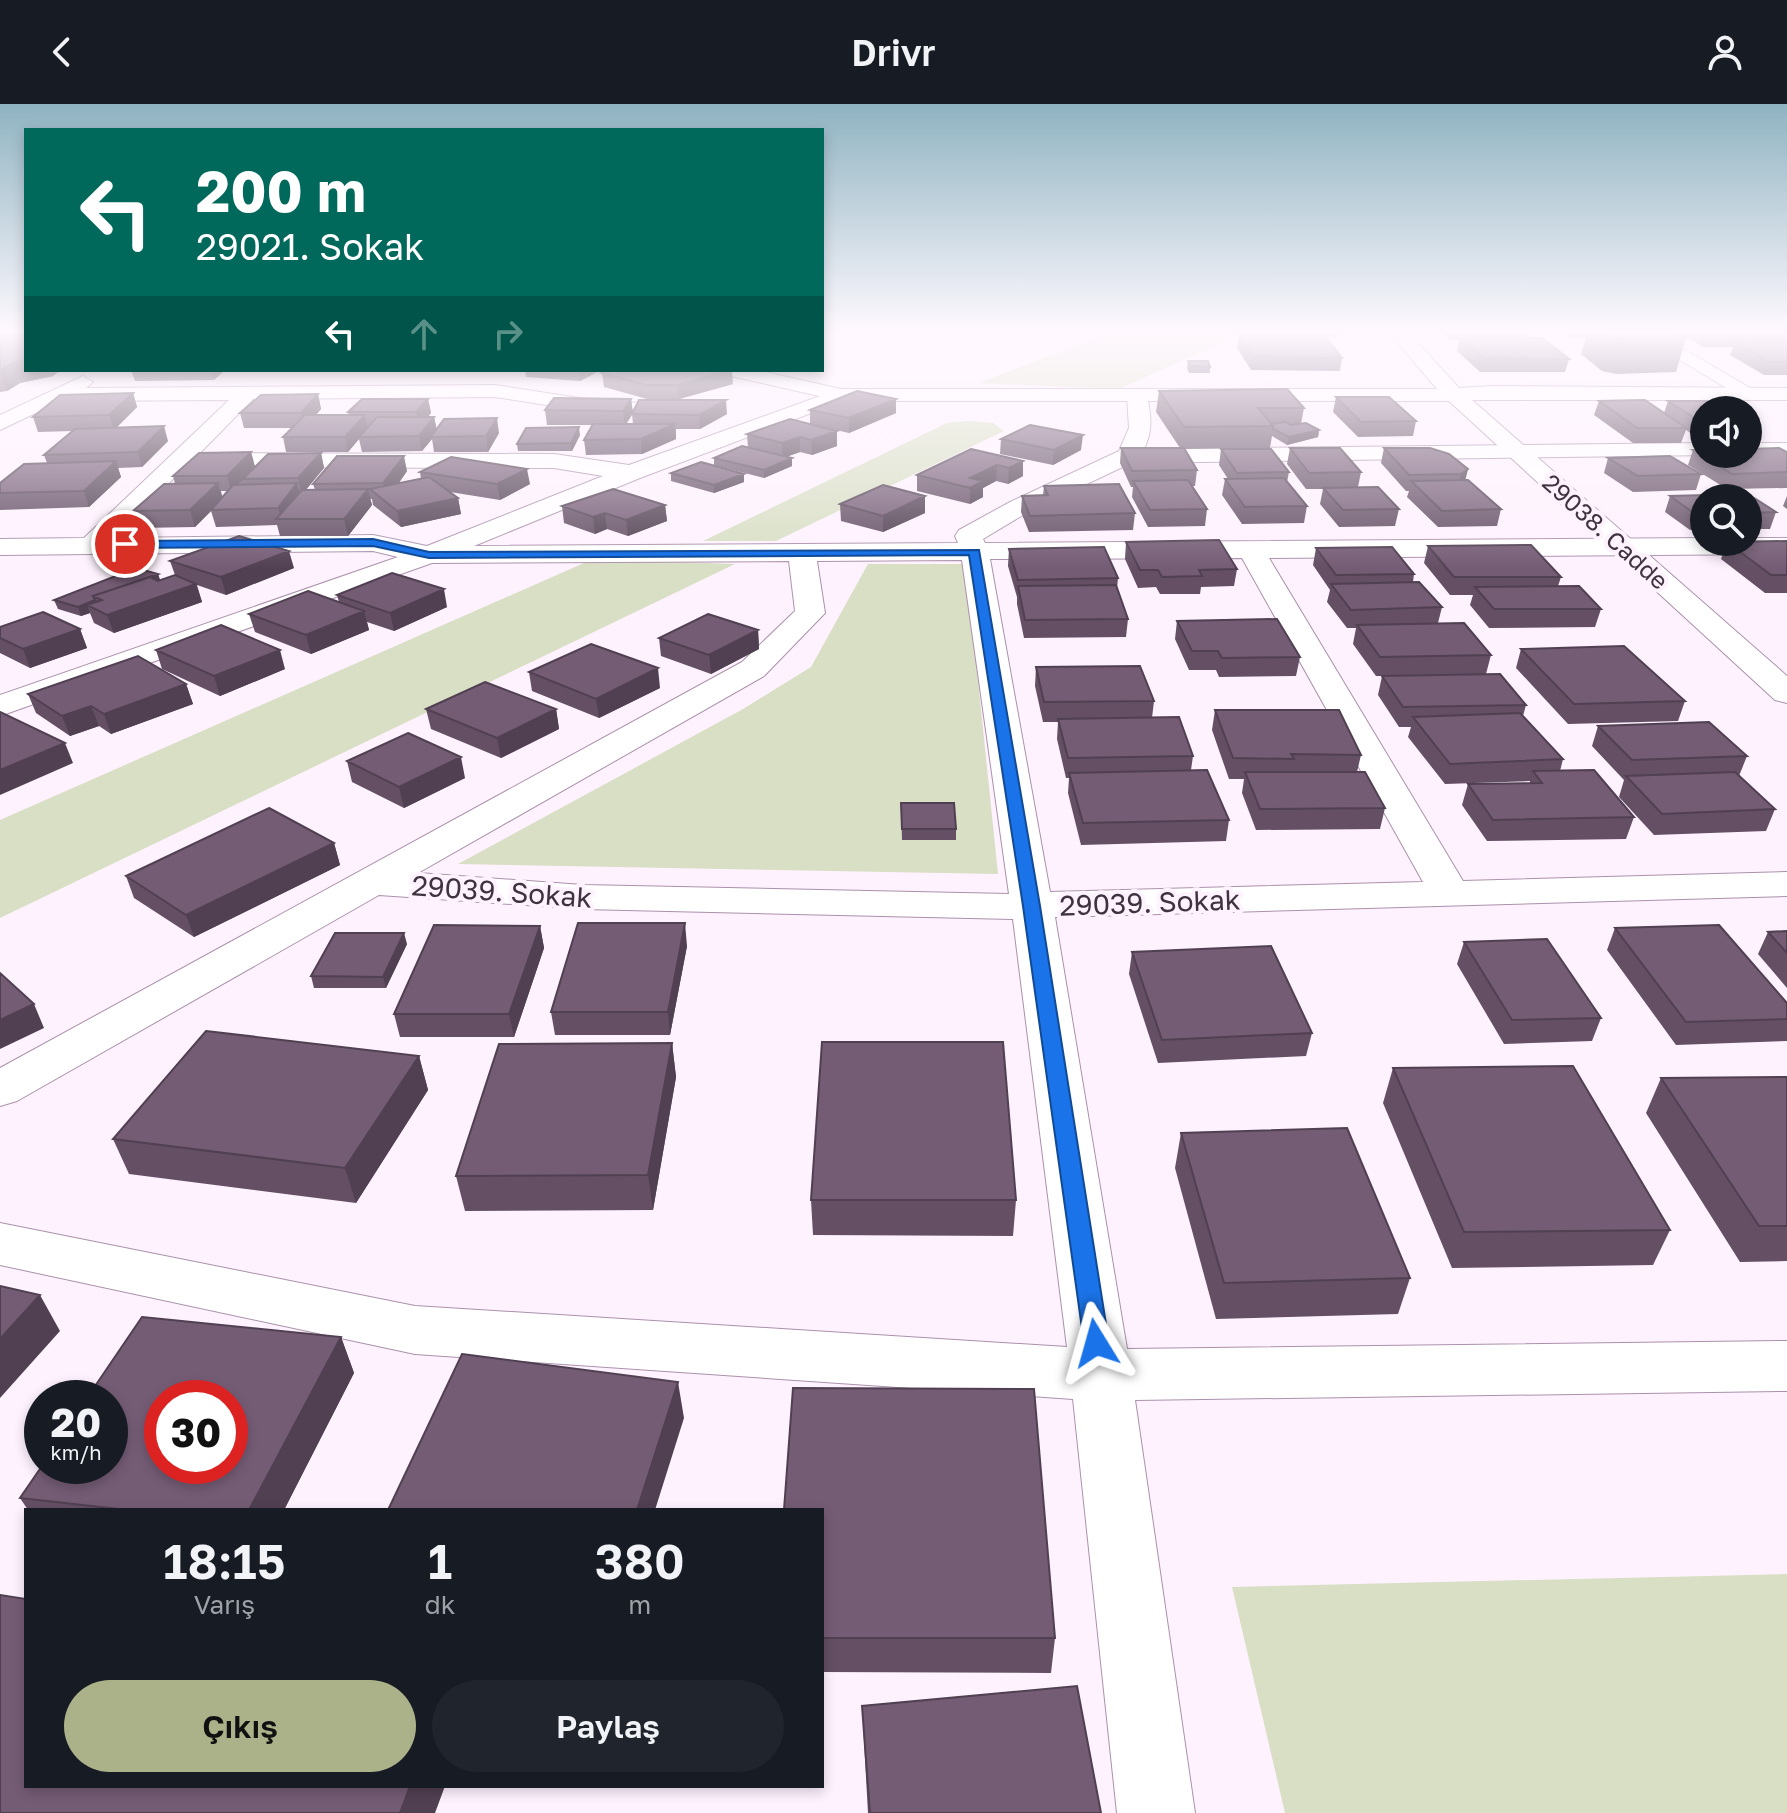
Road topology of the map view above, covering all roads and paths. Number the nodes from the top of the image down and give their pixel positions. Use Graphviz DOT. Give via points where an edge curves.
graph roads {
  1 [pos="26,410"];
  2 [pos="230,410"];
  3 [pos="788,410"];
  4 [pos="803,410"];
  5 [pos="1140,410"];
  6 [pos="1471,410"];
  7 [pos="0,423"];
  8 [pos="1516,450"];
  9 [pos="1690,450"];
  10 [pos="1762,450"];
  11 [pos="1787,450"];
  12 [pos="1127,456"];
  13 [pos="177,460"];
  14 [pos="631,473"];
  15 [pos="93,544"];
  16 [pos="1787,546"];
  17 [pos="0,547"];
  18 [pos="1250,548"];
  19 [pos="1626,548"];
  20 [pos="975,552"];
  21 [pos="802,554"];
  22 [pos="429,555"];
  23 [pos="1787,693"];
  24 [pos="0,706"];
  25 [pos="369,882"];
  26 [pos="1787,884"];
  27 [pos="1450,894"];
  28 [pos="1032,906"];
  29 [pos="0,1089"];
  30 [pos="0,1244"];
  31 [pos="1787,1366"];
  32 [pos="1101,1375"];
  33 [pos="1156,1813"];
  1 -- 7 [label="street"];
  2 -- 13 [label="street"];
  3 -- 4 [label="street"];
  4 -- 14 [label="street"];
  5 -- 12 [label="street" via="1138,443"];
  6 -- 8 [label="street, 29038. Cadde"];
  8 -- 9 [label="street"];
  8 -- 12 [label="street"];
  8 -- 19 [label="street, 29038. Cadde"];
  10 -- 11 [label="street"];
  12 -- 20 [label="street" via="968,536"];
  13 -- 14 [label="street" via="554,461"];
  13 -- 15 [label="street"];
  14 -- 22 [label="street"];
  15 -- 17 [label="street"];
  15 -- 22 [label="street" via="373,543"];
  16 -- 19 [label="street"];
  18 -- 19 [label="street"];
  18 -- 20 [label="street"];
  18 -- 27 [label="street"];
  19 -- 23 [label="street, 29038. Cadde"];
  20 -- 21 [label="street"];
  20 -- 28 [label="street"];
  21 -- 22 [label="street"];
  21 -- 25 [label="street" via="810,613 753,669"];
  22 -- 24 [label="street"];
  25 -- 28 [label="street, 29039. Sokak" via="583,897"];
  25 -- 29 [label="street"];
  26 -- 27 [label="street, 29039. Sokak"];
  27 -- 28 [label="street, 29039. Sokak"];
  28 -- 32 [label="street"];
  30 -- 32 [label="street" via="415,1330"];
  31 -- 32 [label="street"];
  32 -- 33 [label="street"];
}
